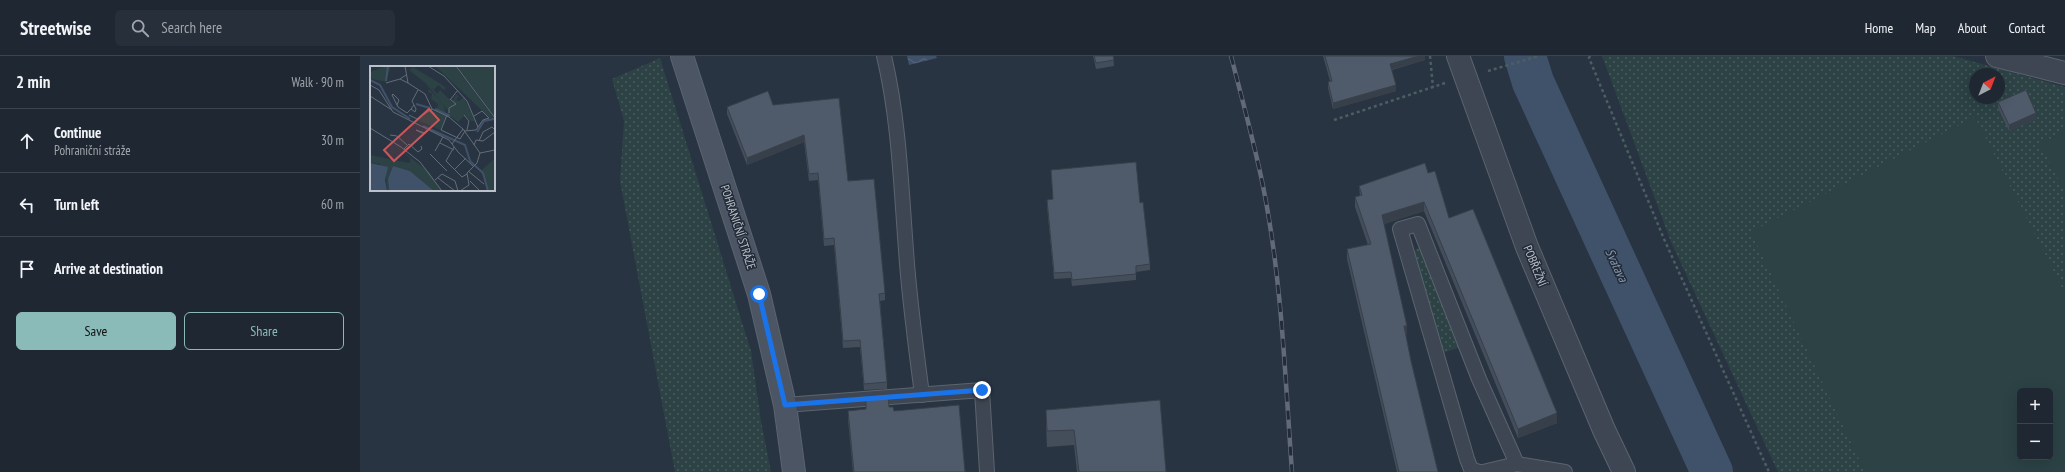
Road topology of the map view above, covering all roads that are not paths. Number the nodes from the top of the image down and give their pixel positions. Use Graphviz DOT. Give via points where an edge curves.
graph roads {
  1 [pos="682,56"];
  2 [pos="884,56"];
  3 [pos="1458,56"];
  4 [pos="1997,56"];
  5 [pos="2065,73"];
  6 [pos="922,395"];
  7 [pos="785,405"];
  8 [pos="1517,464"];
  9 [pos="794,472"];
  10 [pos="987,472"];
  11 [pos="1479,472"];
  12 [pos="1483,472"];
  13 [pos="1565,472"];
  14 [pos="1624,472"];
  1 -- 7 [label="street, POHRANIČNÍ STRÁŽE" via="759,294"];
  2 -- 6 [label="lane" via="889,75 898,147 907,262"];
  3 -- 14 [label="street, POBŘEŽNÍ" via="1527,247"];
  4 -- 5 [label="street"];
  6 -- 7 [label="lane"];
  6 -- 10 [label="lane" via="982,390"];
  7 -- 9 [label="street, POHRANIČNÍ STRÁŽE"];
  8 -- 11 [label="lane" via="1479,379 1418,224 1400,229 1467,460 1471,469"];
  8 -- 12 [label="lane"];
  8 -- 13 [label="lane"];
}
